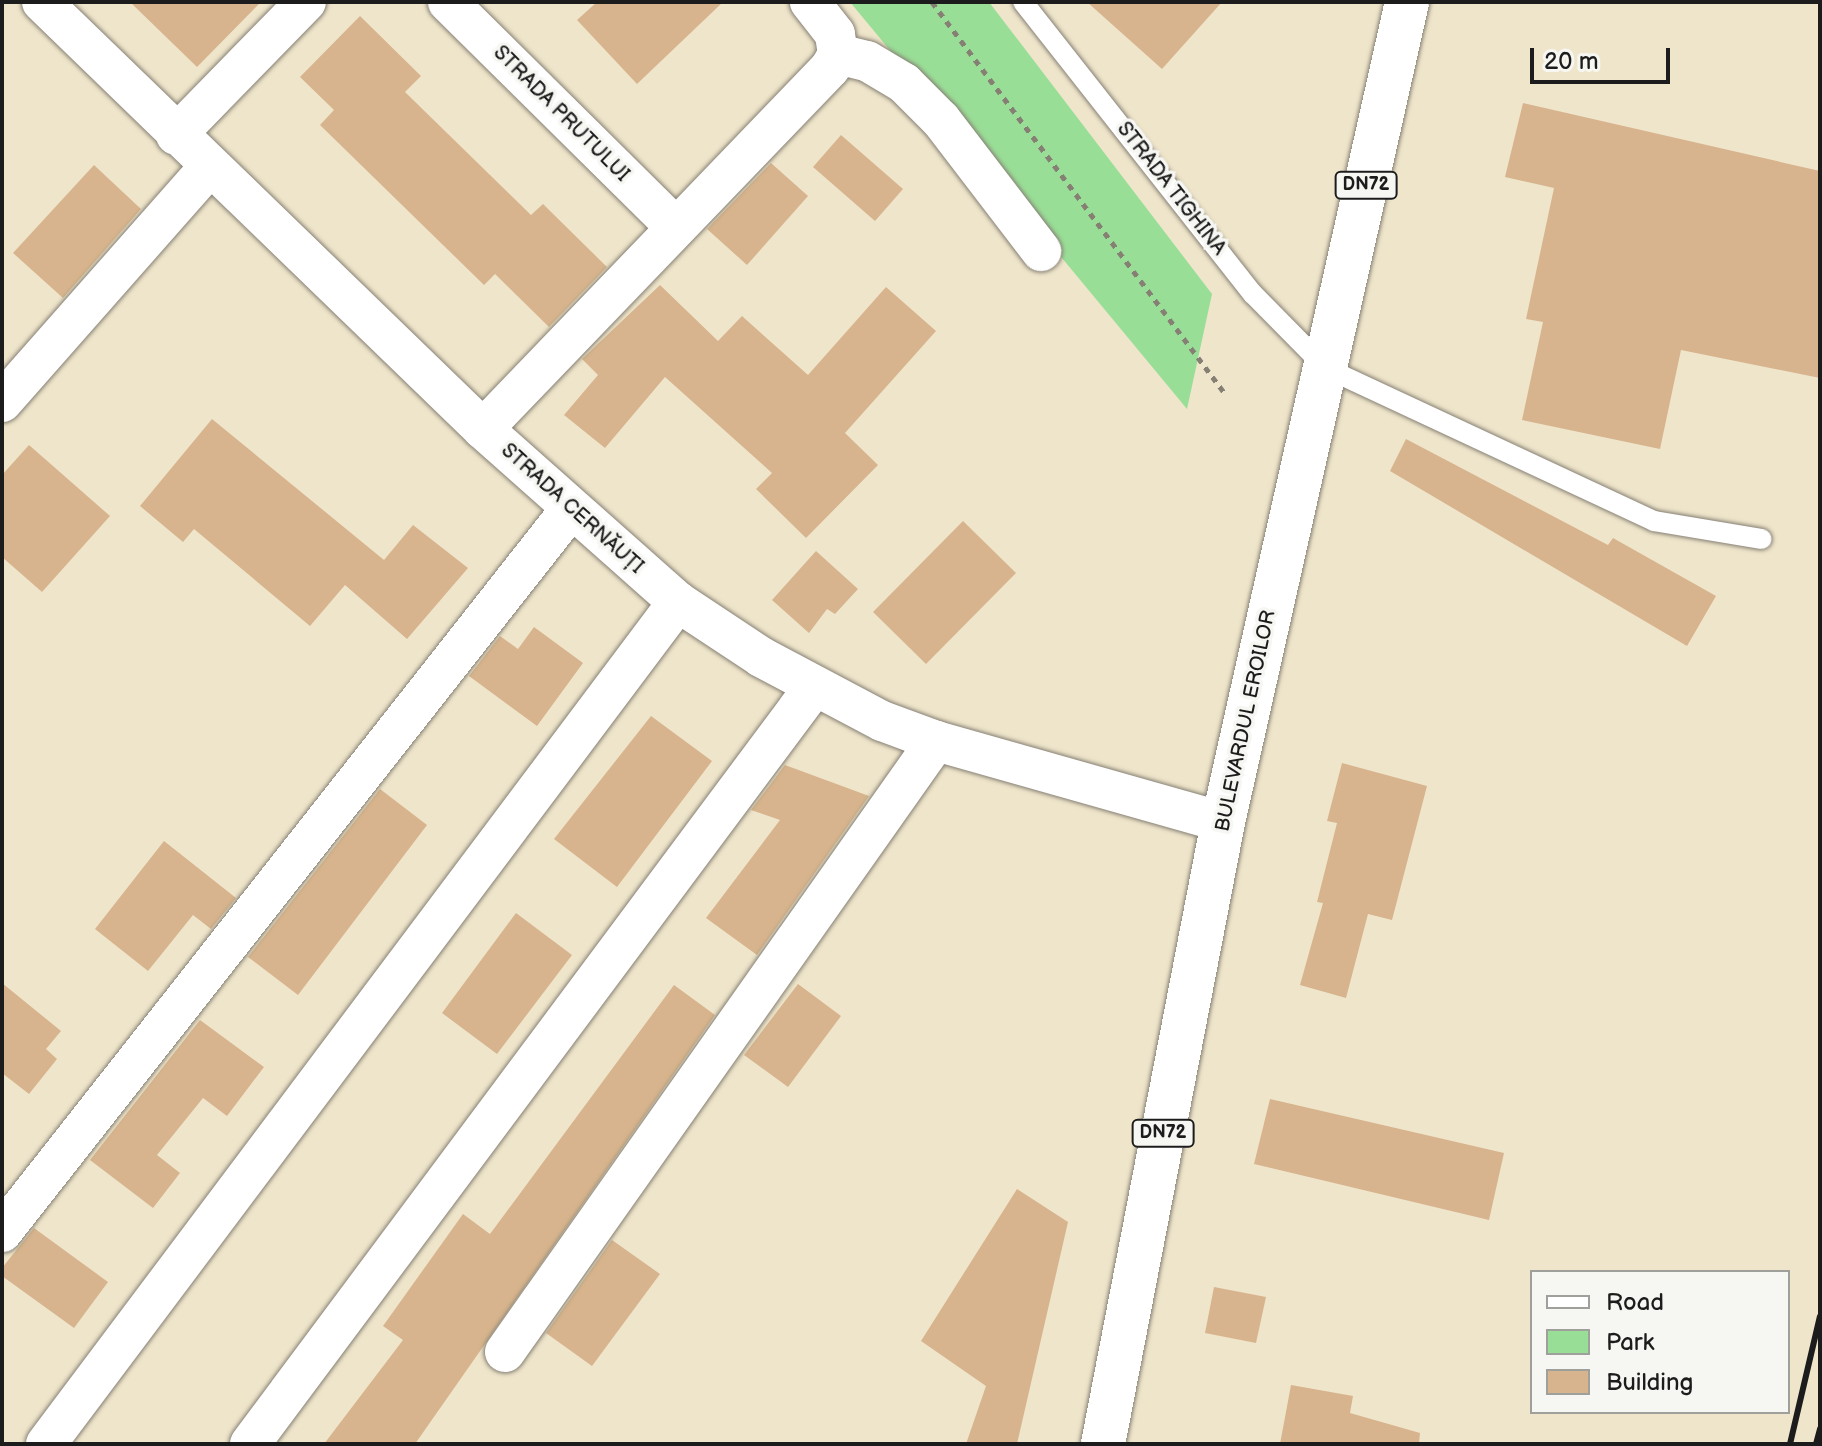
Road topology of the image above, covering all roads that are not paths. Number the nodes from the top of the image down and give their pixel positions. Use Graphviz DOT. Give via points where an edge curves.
graph roads {
  1 [pos="42,2"];
  2 [pos="306,2"];
  3 [pos="448,2"];
  4 [pos="810,2"];
  5 [pos="1023,2"];
  6 [pos="1407,2"];
  7 [pos="838,54"];
  8 [pos="176,135"];
  9 [pos="209,167"];
  10 [pos="675,227"];
  11 [pos="1041,251"];
  12 [pos="1326,368"];
  13 [pos="2,402"];
  14 [pos="483,429"];
  15 [pos="570,510"];
  16 [pos="1762,539"];
  17 [pos="678,602"];
  18 [pos="814,687"];
  19 [pos="936,741"];
  20 [pos="1223,822"];
  21 [pos="2,1232"];
  22 [pos="505,1352"];
  23 [pos="46,1444"];
  24 [pos="250,1444"];
  25 [pos="1103,1444"];
  1 -- 8 [label="street, STRADA CERNĂUȚI"];
  2 -- 8 [label="street"];
  3 -- 10 [label="street, STRADA PRUTULUI"];
  4 -- 7 [label="street" via="835,34"];
  5 -- 12 [label="lane, STRADA TIGHINA" via="1253,294"];
  6 -- 12 [label="main road, BULEVARDUL EROILOR / DN72"];
  7 -- 10 [label="street"];
  7 -- 11 [label="street" via="867,61 904,83 941,120"];
  8 -- 9 [label="street, STRADA CERNĂUȚI"];
  9 -- 13 [label="street"];
  9 -- 14 [label="street, STRADA CERNĂUȚI"];
  10 -- 14 [label="street"];
  12 -- 16 [label="lane" via="1654,521"];
  12 -- 20 [label="main road, BULEVARDUL EROILOR / DN72"];
  14 -- 15 [label="street, STRADA CERNĂUȚI"];
  15 -- 17 [label="street, STRADA CERNĂUȚI"];
  15 -- 21 [label="street"];
  17 -- 18 [label="street, STRADA CERNĂUȚI"];
  17 -- 23 [label="street"];
  18 -- 19 [label="street, STRADA CERNĂUȚI"];
  18 -- 24 [label="street"];
  19 -- 20 [label="street, STRADA CERNĂUȚI"];
  19 -- 22 [label="street"];
  20 -- 25 [label="main road, BULEVARDUL EROILOR / DN72"];
}
